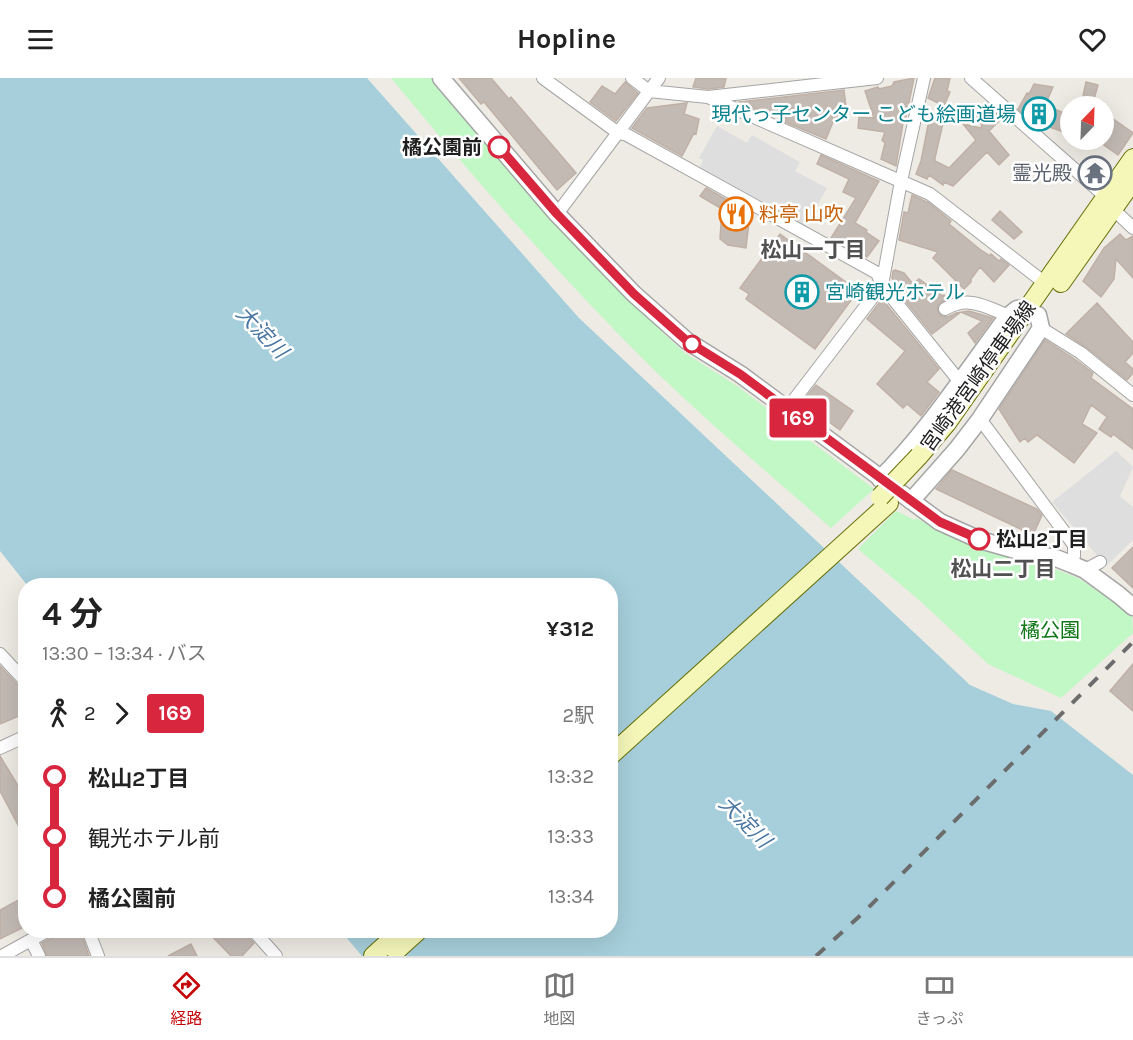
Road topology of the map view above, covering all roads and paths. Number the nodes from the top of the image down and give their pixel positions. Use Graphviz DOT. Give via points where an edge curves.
graph roads {
  1 [pos="441,78"];
  2 [pos="543,78"];
  3 [pos="632,78"];
  4 [pos="659,78"];
  5 [pos="877,78"];
  6 [pos="924,78"];
  7 [pos="971,78"];
  8 [pos="649,91"];
  9 [pos="708,97"];
  10 [pos="617,132"];
  11 [pos="1133,158"];
  12 [pos="901,181"];
  13 [pos="1133,182"];
  14 [pos="1109,203"];
  15 [pos="557,214"];
  16 [pos="1133,228"];
  17 [pos="1046,283"];
  18 [pos="882,285"];
  19 [pos="945,309"];
  20 [pos="1009,316"];
  21 [pos="1036,317"];
  22 [pos="960,382"];
  23 [pos="1133,395"];
  24 [pos="787,409"];
  25 [pos="980,419"];
  26 [pos="951,427"];
  27 [pos="880,478"];
  28 [pos="911,501"];
  29 [pos="1100,562"];
  30 [pos="1078,567"];
  31 [pos="1133,607"];
  32 [pos="0,654"];
  33 [pos="18,673"];
  34 [pos="618,734"];
  35 [pos="18,740"];
  36 [pos="0,748"];
  37 [pos="618,749"];
  38 [pos="35,938"];
  39 [pos="91,938"];
  40 [pos="260,938"];
  41 [pos="393,938"];
  42 [pos="410,938"];
  43 [pos="31,940"];
  44 [pos="2,956"];
  45 [pos="39,956"];
  46 [pos="98,956"];
  47 [pos="276,956"];
  48 [pos="373,956"];
  49 [pos="390,956"];
  1 -- 15 [label="street"];
  2 -- 10 [label="street"];
  3 -- 8 [label="street"];
  4 -- 8 [label="street"];
  5 -- 9 [label="street"];
  6 -- 12 [label="street"];
  7 -- 14 [label="street"];
  8 -- 9 [label="street"];
  8 -- 10 [label="street"];
  9 -- 12 [label="street"];
  10 -- 15 [label="street"];
  10 -- 18 [label="street" via="877,273"];
  11 -- 14 [label="main road, 宮崎港宮崎停車場線"];
  12 -- 17 [label="street" via="930,194"];
  12 -- 18 [label="street"];
  13 -- 14 [label="main road, 宮崎港宮崎停車場線"];
  14 -- 16 [label="street"];
  14 -- 17 [label="main road, 宮崎港宮崎停車場線"];
  14 -- 21 [label="main road, 宮崎港宮崎停車場線"];
  15 -- 24 [label="street" via="634,294 687,341"];
  17 -- 21 [label="main road, 宮崎港宮崎停車場線"];
  18 -- 22 [label="street"];
  18 -- 24 [label="street"];
  19 -- 20 [label="street" via="965,301"];
  20 -- 21 [label="street" via="1017,309"];
  20 -- 22 [label="street"];
  21 -- 23 [label="street"];
  21 -- 25 [label="street"];
  21 -- 26 [label="main road, 宮崎港宮崎停車場線"];
  22 -- 27 [label="street" via="927,427"];
  24 -- 27 [label="street"];
  25 -- 28 [label="street"];
  25 -- 30 [label="street" via="1074,545"];
  26 -- 34 [label="main road, 宮崎港宮崎停車場線, bridge" via="880,497"];
  26 -- 37 [label="main road, 宮崎港宮崎停車場線" via="928,463 890,503"];
  27 -- 28 [label="street"];
  28 -- 30 [label="street" via="940,522 980,540"];
  29 -- 30 [label="street"];
  30 -- 31 [label="street"];
  32 -- 33 [label="street"];
  35 -- 36 [label="street"];
  38 -- 43 [label="street"];
  39 -- 46 [label="street"];
  40 -- 47 [label="street"];
  41 -- 48 [label="main road"];
  42 -- 49 [label="main road"];
  43 -- 44 [label="street"];
  43 -- 45 [label="street"];
}
